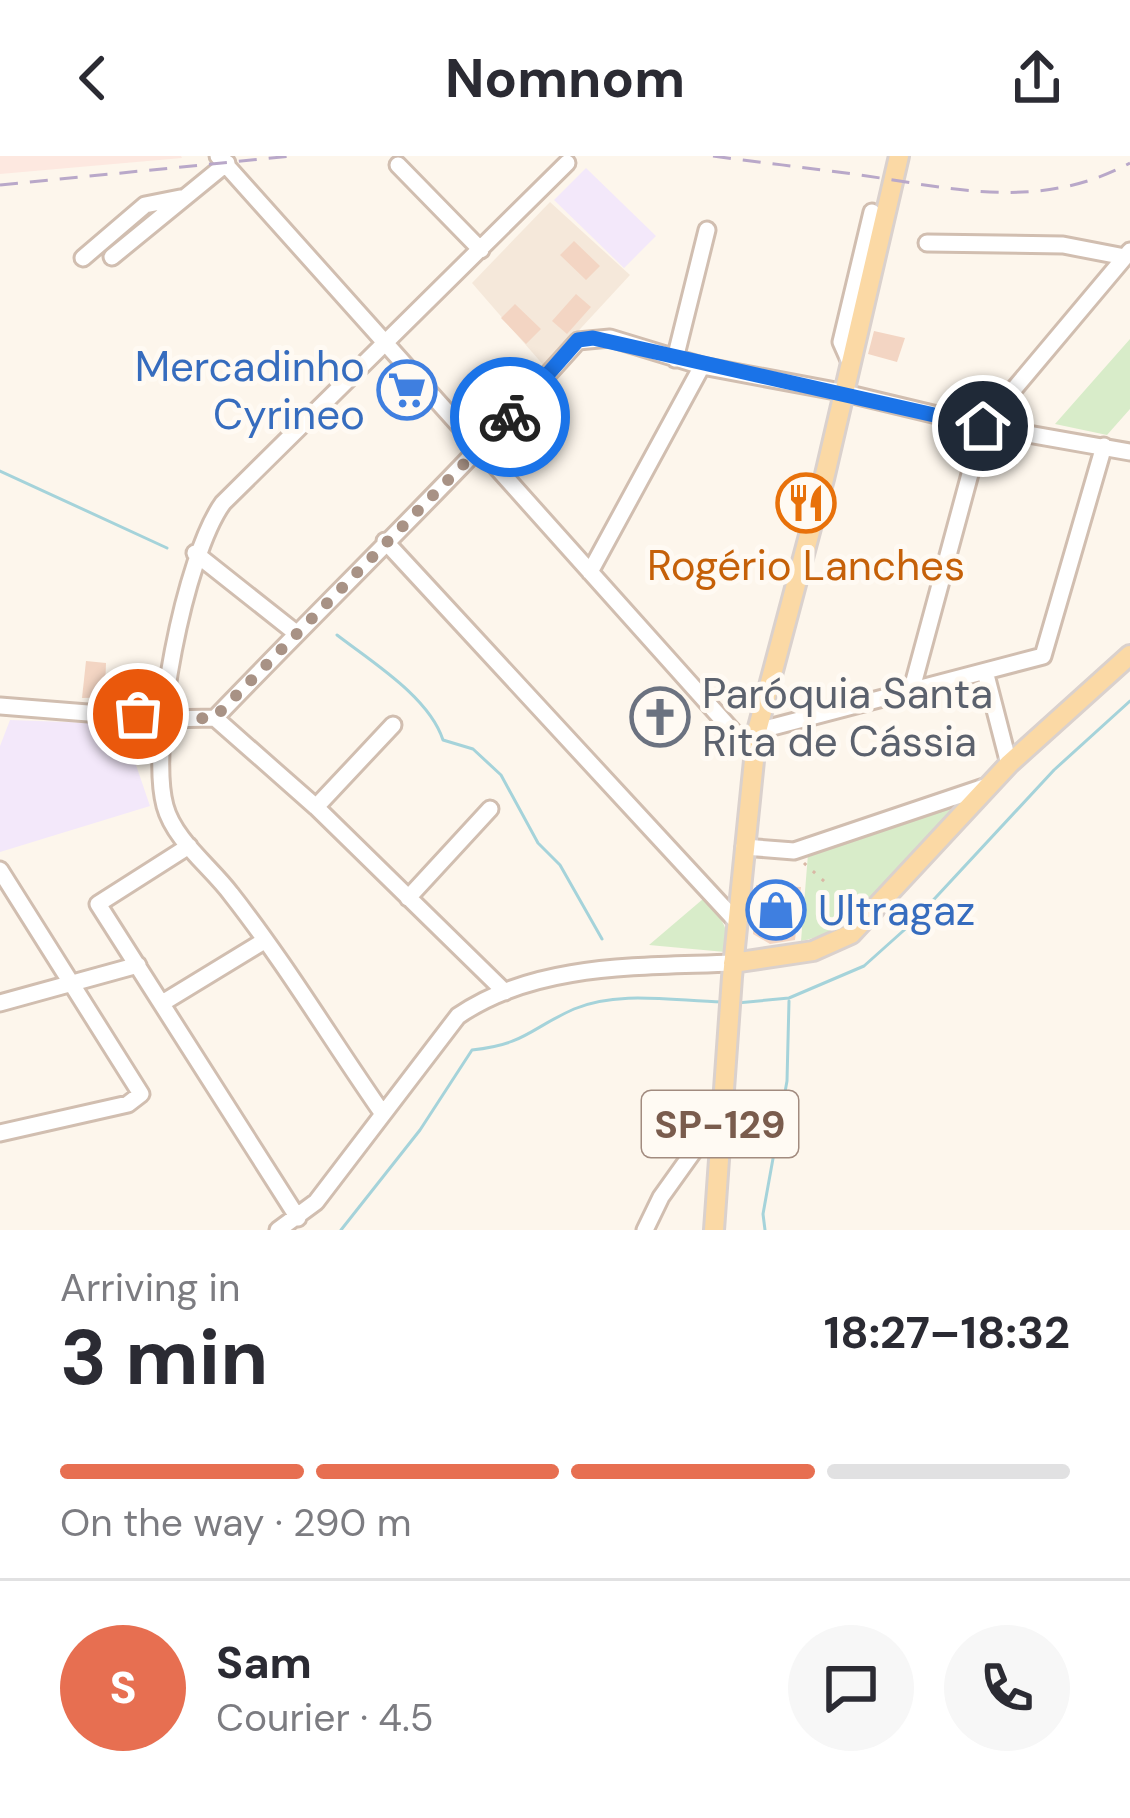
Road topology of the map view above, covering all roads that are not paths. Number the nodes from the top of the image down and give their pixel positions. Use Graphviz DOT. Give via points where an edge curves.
graph roads {
  1 [pos="899,156"];
  2 [pos="223,158"];
  3 [pos="567,163"];
  4 [pos="398,165"];
  5 [pos="183,198"];
  6 [pos="872,212"];
  7 [pos="707,230"];
  8 [pos="927,243"];
  9 [pos="481,250"];
  10 [pos="1128,254"];
  11 [pos="112,257"];
  12 [pos="83,258"];
  13 [pos="387,342"];
  14 [pos="675,358"];
  15 [pos="849,360"];
  16 [pos="702,366"];
  17 [pos="841,392"];
  18 [pos="983,426"];
  19 [pos="1105,446"];
  20 [pos="1128,449"];
  21 [pos="481,450"];
  22 [pos="385,541"];
  23 [pos="195,554"];
  24 [pos="590,572"];
  25 [pos="296,633"];
  26 [pos="1130,655"];
  27 [pos="986,675"];
  28 [pos="169,682"];
  29 [pos="911,692"];
  30 [pos="0,706"];
  31 [pos="138,714"];
  32 [pos="214,718"];
  33 [pos="163,719"];
  34 [pos="393,725"];
  35 [pos="757,731"];
  36 [pos="754,755"];
  37 [pos="1009,764"];
  38 [pos="990,785"];
  39 [pos="316,807"];
  40 [pos="490,809"];
  41 [pos="189,846"];
  42 [pos="744,847"];
  43 [pos="0,869"];
  44 [pos="408,898"];
  45 [pos="737,922"];
  46 [pos="264,941"];
  47 [pos="733,963"];
  48 [pos="138,965"];
  49 [pos="76,985"];
  50 [pos="505,992"];
  51 [pos="164,1002"];
  52 [pos="0,1003"];
  53 [pos="721,1113"];
  54 [pos="382,1114"];
  55 [pos="0,1133"];
  56 [pos="298,1218"];
  57 [pos="278,1230"];
  58 [pos="645,1230"];
  59 [pos="714,1230"];
  1 -- 15 [label="main road"];
  2 -- 5 [label="street"];
  2 -- 13 [label="street"];
  3 -- 9 [label="street"];
  4 -- 9 [label="street"];
  5 -- 11 [label="street"];
  5 -- 12 [label="street" via="145,205"];
  6 -- 15 [label="street" via="843,328"];
  7 -- 14 [label="street"];
  8 -- 10 [label="street"];
  9 -- 13 [label="street"];
  10 -- 18 [label="street"];
  13 -- 21 [label="street"];
  13 -- 23 [label="street" via="223,503"];
  14 -- 16 [label="street"];
  14 -- 21 [label="street" via="610,338 578,340"];
  15 -- 17 [label="main road"];
  16 -- 17 [label="street"];
  16 -- 24 [label="street"];
  17 -- 18 [label="street"];
  17 -- 35 [label="main road"];
  18 -- 19 [label="street"];
  18 -- 29 [label="street"];
  19 -- 20 [label="street"];
  19 -- 27 [label="street" via="1043,656"];
  21 -- 22 [label="street"];
  21 -- 24 [label="street"];
  22 -- 25 [label="street"];
  22 -- 45 [label="street"];
  23 -- 25 [label="street"];
  23 -- 28 [label="street"];
  24 -- 36 [label="street"];
  25 -- 32 [label="street"];
  26 -- 37 [label="main road"];
  27 -- 29 [label="street"];
  27 -- 37 [label="street"];
  28 -- 31 [label="street"];
  28 -- 33 [label="street"];
  29 -- 35 [label="street"];
  30 -- 31 [label="street"];
  31 -- 33 [label="street"];
  32 -- 33 [label="street"];
  32 -- 39 [label="street"];
  33 -- 41 [label="street" via="165,807"];
  34 -- 39 [label="street"];
  35 -- 36 [label="main road"];
  36 -- 42 [label="main road"];
  37 -- 38 [label="main road"];
  38 -- 42 [label="street" via="790,850"];
  38 -- 47 [label="main road" via="850,934 813,951"];
  39 -- 44 [label="street"];
  40 -- 44 [label="street"];
  41 -- 46 [label="street"];
  41 -- 48 [label="street" via="98,904"];
  42 -- 45 [label="main road"];
  43 -- 49 [label="street"];
  44 -- 50 [label="street"];
  45 -- 47 [label="main road"];
  46 -- 51 [label="street"];
  46 -- 54 [label="street"];
  47 -- 50 [label="street" via="580,971"];
  47 -- 53 [label="main road, SP-129"];
  48 -- 49 [label="street"];
  48 -- 51 [label="street"];
  49 -- 52 [label="street"];
  49 -- 55 [label="street" via="139,1099"];
  50 -- 54 [label="street" via="458,1016"];
  51 -- 56 [label="street"];
  53 -- 58 [label="street"];
  53 -- 59 [label="main road, SP-129"];
  54 -- 56 [label="street"];
  56 -- 57 [label="street"];
}
